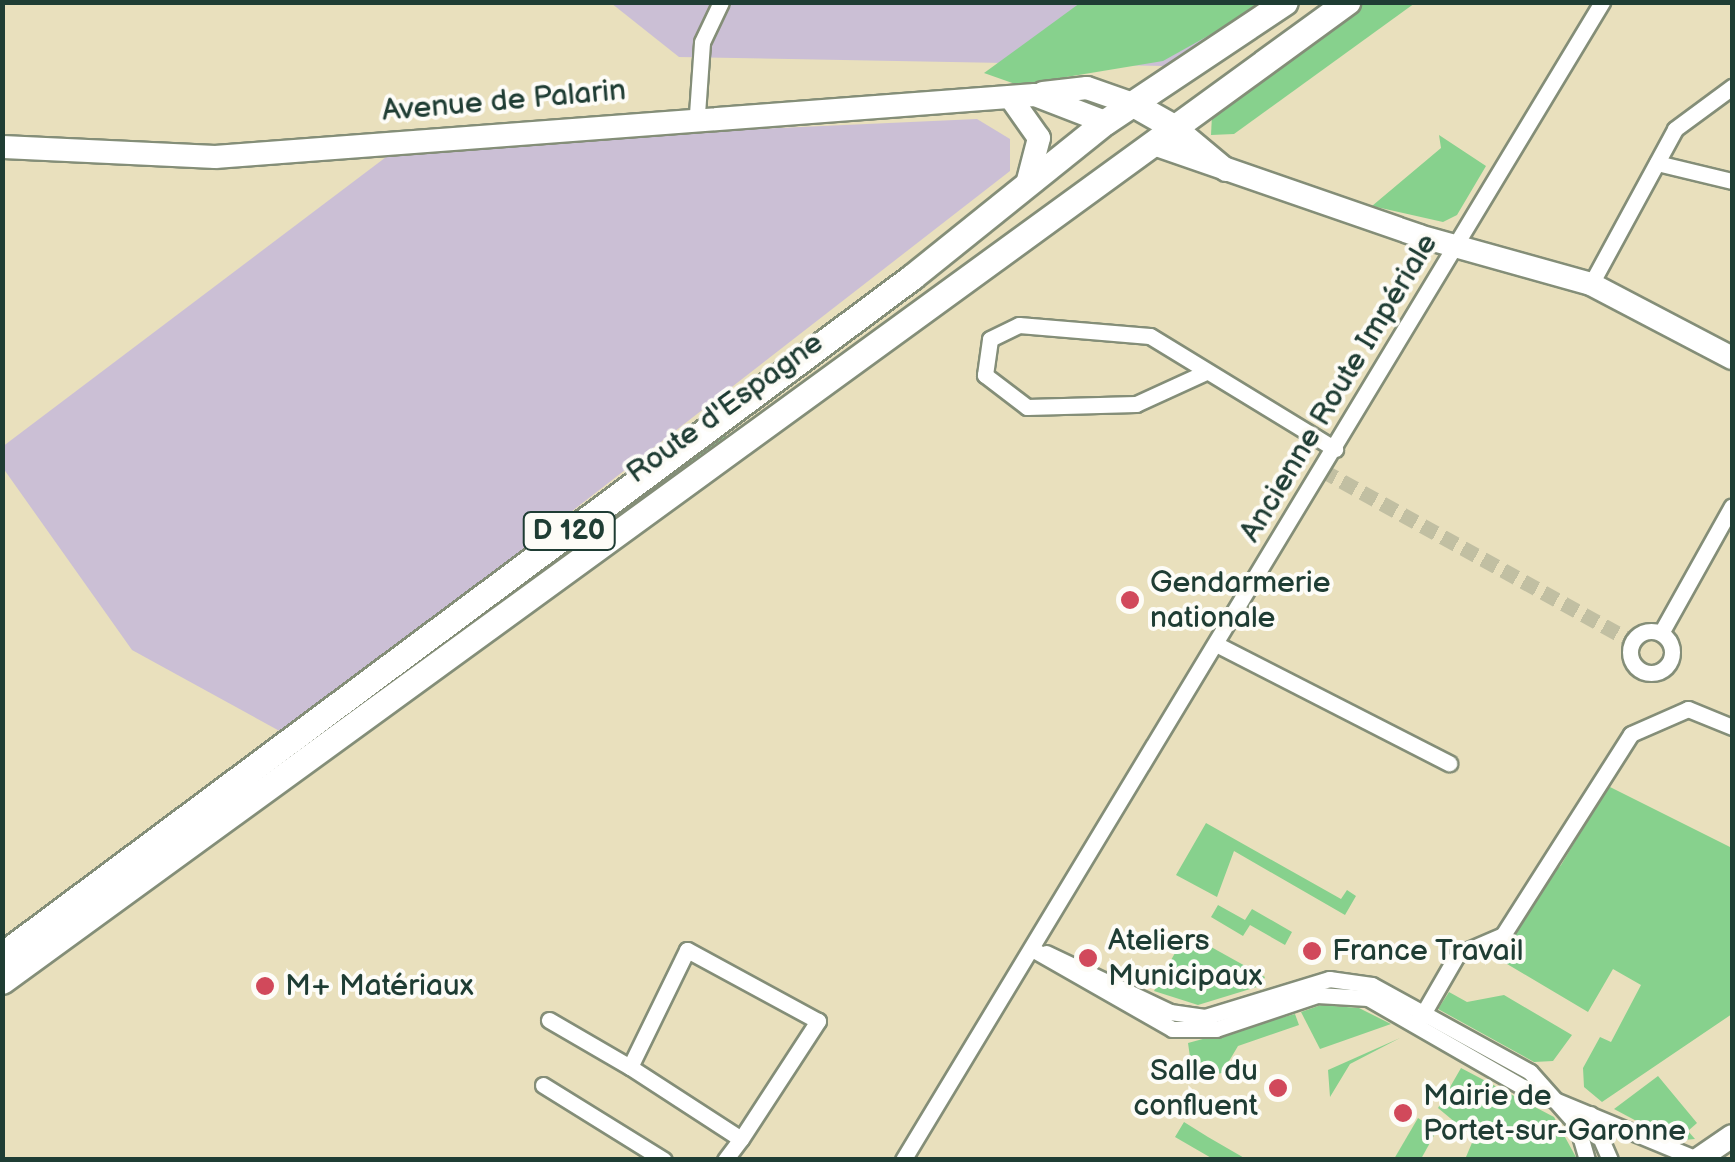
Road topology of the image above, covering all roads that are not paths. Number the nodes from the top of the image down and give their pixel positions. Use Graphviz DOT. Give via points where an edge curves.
graph roads {
  1 [pos="721,2"];
  2 [pos="1284,2"];
  3 [pos="1347,2"];
  4 [pos="1602,2"];
  5 [pos="1732,87"];
  6 [pos="1034,95"];
  7 [pos="1010,96"];
  8 [pos="1133,104"];
  9 [pos="697,114"];
  10 [pos="1105,122"];
  11 [pos="1178,129"];
  12 [pos="1154,144"];
  13 [pos="2,147"];
  14 [pos="1656,162"];
  15 [pos="1228,172"];
  16 [pos="1732,181"];
  17 [pos="1020,191"];
  18 [pos="1458,243"];
  19 [pos="1590,284"];
  20 [pos="1732,358"];
  21 [pos="1206,372"];
  22 [pos="1335,449"];
  23 [pos="1732,506"];
  24 [pos="1661,634"];
  25 [pos="1216,644"];
  26 [pos="1732,727"];
  27 [pos="1449,763"];
  28 [pos="1032,948"];
  29 [pos="2,954"];
  30 [pos="2,982"];
  31 [pos="550,1020"];
  32 [pos="1420,1020"];
  33 [pos="630,1067"];
  34 [pos="542,1085"];
  35 [pos="1554,1093"];
  36 [pos="1588,1111"];
  37 [pos="1732,1136"];
  38 [pos="740,1139"];
  39 [pos="1696,1159"];
  40 [pos="664,1160"];
  41 [pos="725,1160"];
  42 [pos="904,1160"];
  43 [pos="1587,1160"];
  44 [pos="1610,1160"];
  1 -- 9 [label="street" via="702,42"];
  2 -- 8 [label="main road, Route d'Espagne / D 120"];
  3 -- 11 [label="main road, Route d'Espagne / D 120"];
  4 -- 18 [label="street, Ancienne Route Impériale"];
  5 -- 14 [label="street" via="1689,112"];
  6 -- 7 [label="main road, Avenue de Palarin"];
  6 -- 8 [label="main road, Avenue de Palarin" via="1087,88"];
  6 -- 10 [label="main road, Avenue de Palarin"];
  7 -- 9 [label="main road, Avenue de Palarin"];
  7 -- 17 [label="main road" via="1039,138 1034,172"];
  8 -- 10 [label="main road, Route d'Espagne / D 120"];
  8 -- 11 [label="main road"];
  9 -- 13 [label="main road, Avenue de Palarin" via="214,156"];
  10 -- 12 [label="main road"];
  10 -- 17 [label="main road, Route d'Espagne / D 120"];
  11 -- 12 [label="main road, Route d'Espagne / D 120"];
  11 -- 15 [label="main road"];
  12 -- 15 [label="main road"];
  12 -- 30 [label="main road, Route d'Espagne / D 120"];
  14 -- 16 [label="street"];
  14 -- 19 [label="street"];
  15 -- 18 [label="main road"];
  17 -- 29 [label="main road, Route d'Espagne / D 120"];
  18 -- 19 [label="main road"];
  18 -- 22 [label="street, Ancienne Route Impériale"];
  19 -- 20 [label="main road"];
  21 -- 21 [label="street" via="1150,336 1019,325 990,339 985,375 1028,407 1136,404"];
  21 -- 22 [label="street"];
  22 -- 25 [label="street, Ancienne Route Impériale"];
  23 -- 24 [label="street"];
  25 -- 27 [label="street"];
  25 -- 28 [label="street, Ancienne Route Impériale"];
  26 -- 32 [label="street" via="1688,709 1631,734 1503,934 1468,944"];
  28 -- 32 [label="street" via="1172,1029 1216,1029 1331,993 1368,998"];
  28 -- 42 [label="street, Ancienne Route Impériale"];
  31 -- 33 [label="street"];
  32 -- 35 [label="street" via="1523,1087"];
  33 -- 38 [label="street"];
  33 -- 38 [label="street" via="687,950 818,1021"];
  34 -- 40 [label="street"];
  35 -- 36 [label="street"];
  35 -- 43 [label="street"];
  36 -- 39 [label="street" via="1655,1148"];
  36 -- 44 [label="street"];
  37 -- 39 [label="main road"];
  38 -- 41 [label="street"];
}
